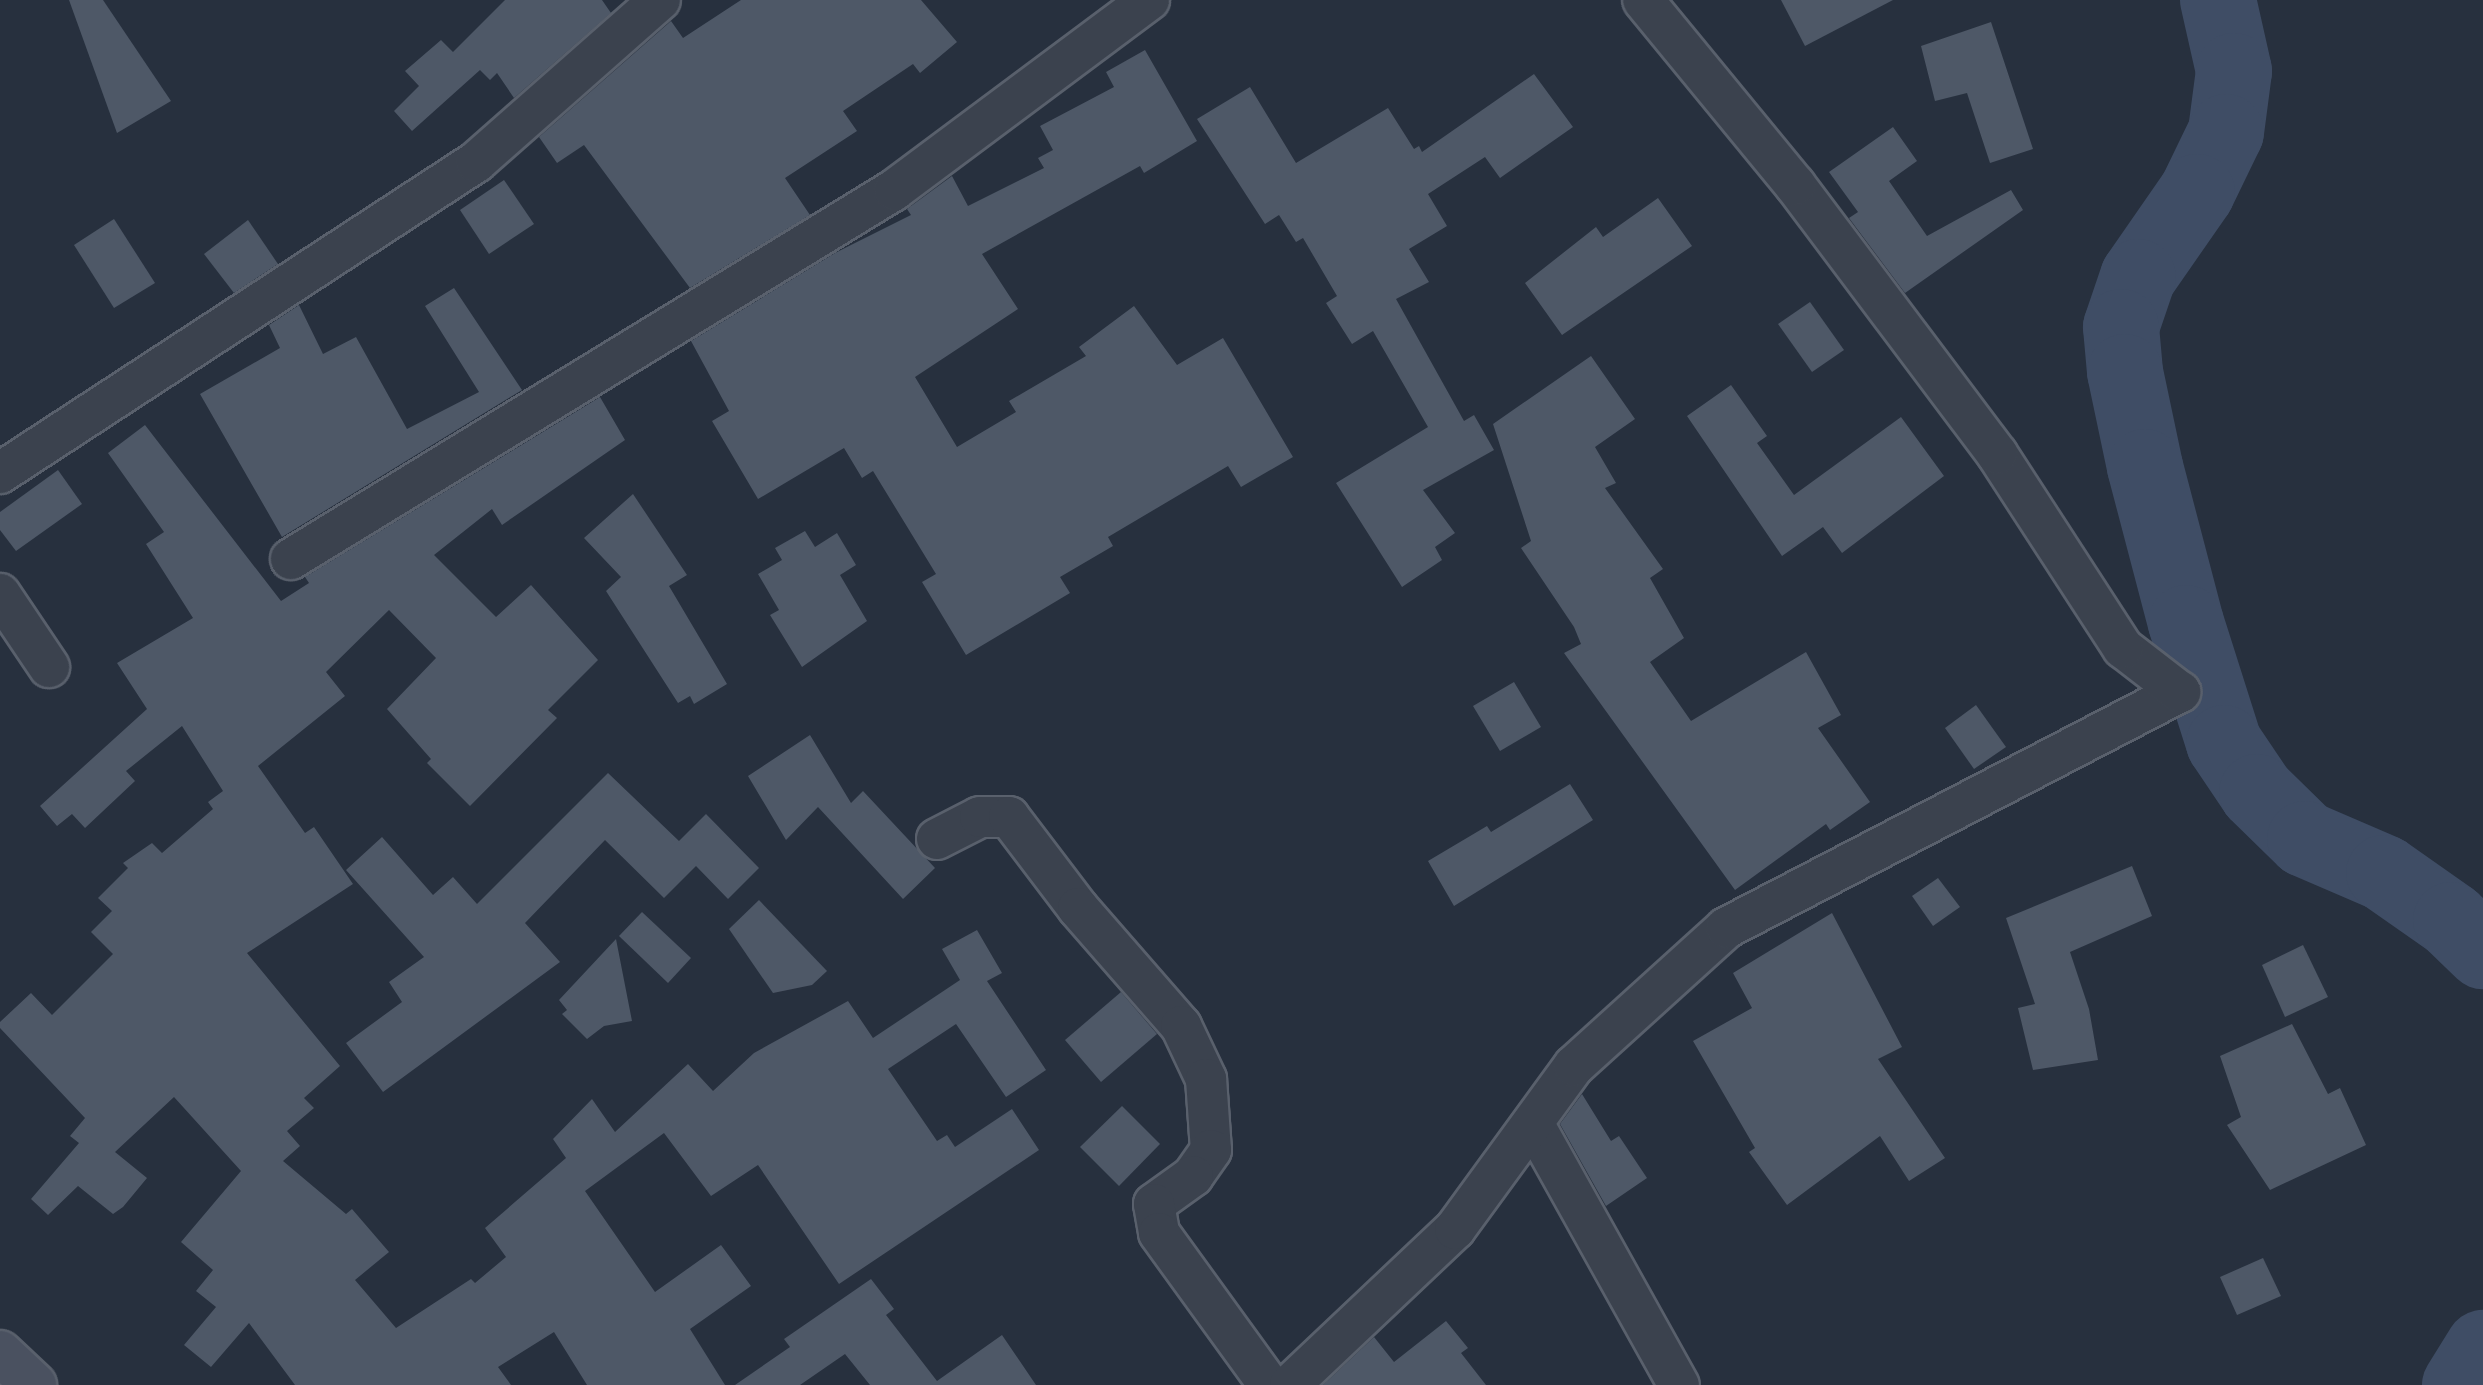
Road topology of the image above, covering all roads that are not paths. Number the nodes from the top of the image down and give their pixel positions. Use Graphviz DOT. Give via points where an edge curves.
graph roads {
  1 [pos="660,0"];
  2 [pos="1149,0"];
  3 [pos="1643,0"];
  4 [pos="0,473"];
  5 [pos="291,559"];
  6 [pos="0,594"];
  7 [pos="49,667"];
  8 [pos="937,839"];
  9 [pos="1533,1123"];
  10 [pos="0,1353"];
  11 [pos="34,1385"];
  12 [pos="1269,1385"];
  13 [pos="1290,1385"];
  14 [pos="1679,1385"];
  1 -- 4 [label="street" via="476,162"];
  2 -- 5 [label="street" via="894,190"];
  3 -- 9 [label="street" via="1795,185 1997,454 2123,648 2180,692 1726,928 1574,1066"];
  6 -- 7 [label="street"];
  8 -- 12 [label="street" via="980,817 1009,817 1078,908 1181,1026 1206,1079 1211,1150 1193,1176 1154,1204 1159,1233"];
  9 -- 13 [label="street" via="1455,1229"];
  9 -- 14 [label="street"];
  10 -- 11 [label="street"];
}
